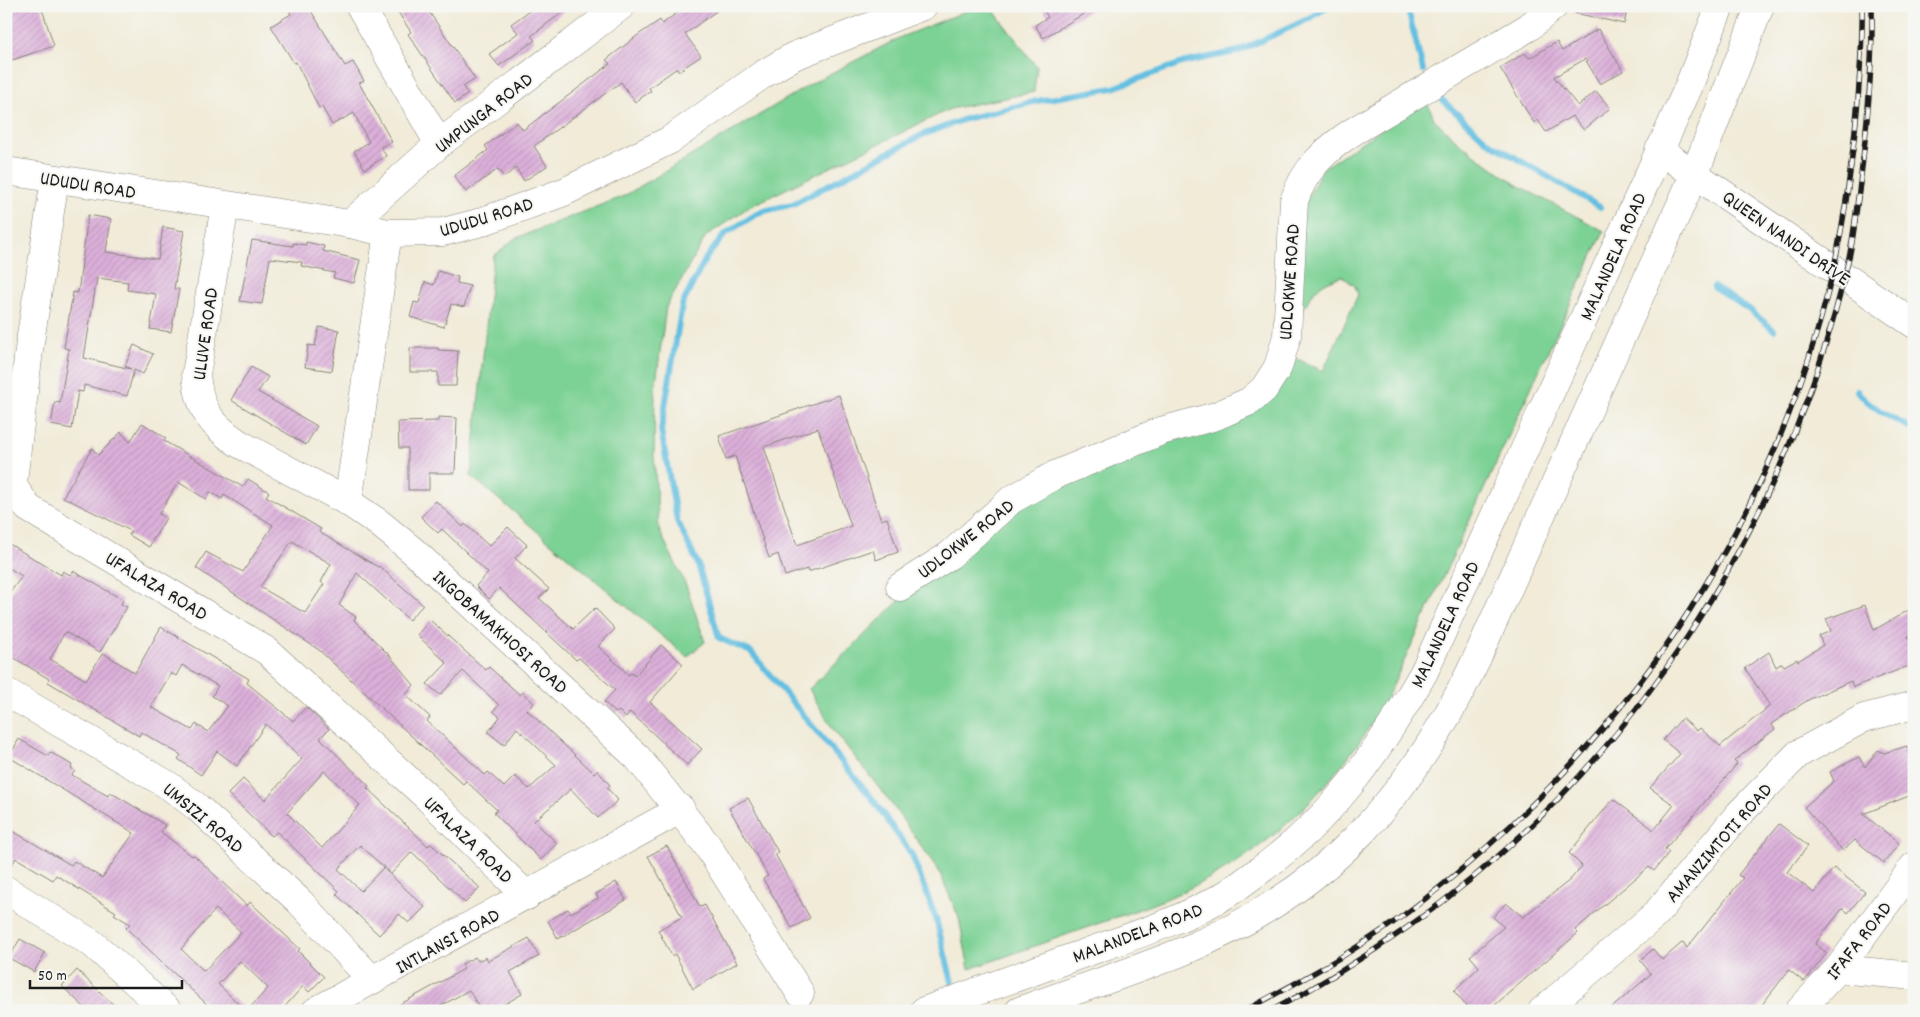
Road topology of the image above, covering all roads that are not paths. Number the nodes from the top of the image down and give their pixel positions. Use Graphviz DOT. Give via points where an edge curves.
graph roads {
  1 [pos="360,6"];
  2 [pos="621,6"];
  3 [pos="1554,6"];
  4 [pos="1720,6"];
  5 [pos="1760,6"];
  6 [pos="913,8"];
  7 [pos="439,144"];
  8 [pos="1660,150"];
  9 [pos="6,171"];
  10 [pos="1695,173"];
  11 [pos="55,179"];
  12 [pos="225,206"];
  13 [pos="350,224"];
  14 [pos="388,233"];
  15 [pos="1914,324"];
  16 [pos="18,340"];
  17 [pos="348,502"];
  18 [pos="900,587"];
  19 [pos="6,692"];
  20 [pos="1914,705"];
  21 [pos="681,809"];
  22 [pos="1914,866"];
  23 [pos="6,890"];
  24 [pos="527,896"];
  25 [pos="1838,969"];
  26 [pos="1914,976"];
  27 [pos="372,980"];
  28 [pos="800,993"];
  29 [pos="1572,1002"];
  30 [pos="168,1011"];
  31 [pos="316,1011"];
  32 [pos="924,1011"];
  33 [pos="1019,1011"];
  34 [pos="1542,1011"];
  35 [pos="1799,1011"];
  1 -- 7 [label="street"];
  2 -- 7 [label="street, UMPUNGA ROAD"];
  3 -- 18 [label="street, UDLOKWE ROAD" via="1529,27 1354,131 1315,162 1299,185 1294,202 1287,336 1278,367 1264,390 1250,401 1216,416 1160,431 1055,475 1011,500 945,559"];
  4 -- 8 [label="street, MALANDELA ROAD"];
  5 -- 10 [label="street, MALANDELA ROAD"];
  6 -- 14 [label="street, UDUDU ROAD" via="794,56 670,140 564,192 443,232"];
  7 -- 13 [label="street, UMPUNGA ROAD"];
  8 -- 10 [label="street, QUEEN NANDI DRIVE"];
  8 -- 32 [label="street, MALANDELA ROAD" via="1424,672 1392,729 1341,798 1303,836 1220,899 1175,921"];
  9 -- 11 [label="street, UDUDU ROAD"];
  10 -- 15 [label="street, QUEEN NANDI DRIVE"];
  10 -- 33 [label="street, MALANDELA ROAD" via="1456,702 1384,810 1323,870 1283,899 1186,950"];
  11 -- 12 [label="street, UDUDU ROAD"];
  11 -- 16 [label="street, UFALAZA ROAD"];
  12 -- 13 [label="street, UDUDU ROAD"];
  12 -- 17 [label="street, ULUVE ROAD" via="196,374 197,392 203,409 214,424 238,444"];
  13 -- 14 [label="street, UDUDU ROAD"];
  14 -- 17 [label="street"];
  16 -- 24 [label="street, UFALAZA ROAD" via="13,481 18,496 28,508 267,651 428,798"];
  17 -- 21 [label="street, INGOBAMAKHOSI ROAD" via="412,550 590,712 637,756"];
  19 -- 27 [label="street, UMSIZI ROAD" via="168,785 197,807 298,901"];
  20 -- 29 [label="street, AMANZIMTOTI ROAD" via="1864,718 1798,754 1739,814 1655,915"];
  21 -- 24 [label="street, INTLANSI ROAD"];
  21 -- 28 [label="street, INGOBAMAKHOSI ROAD" via="708,845"];
  22 -- 25 [label="street, IFAFA ROAD"];
  23 -- 30 [label="street" via="93,944"];
  24 -- 27 [label="street, INTLANSI ROAD"];
  25 -- 26 [label="street"];
  25 -- 35 [label="street, IFAFA ROAD"];
  27 -- 31 [label="street, INTLANSI ROAD"];
  29 -- 34 [label="street, AMANZIMTOTI ROAD"];
}
